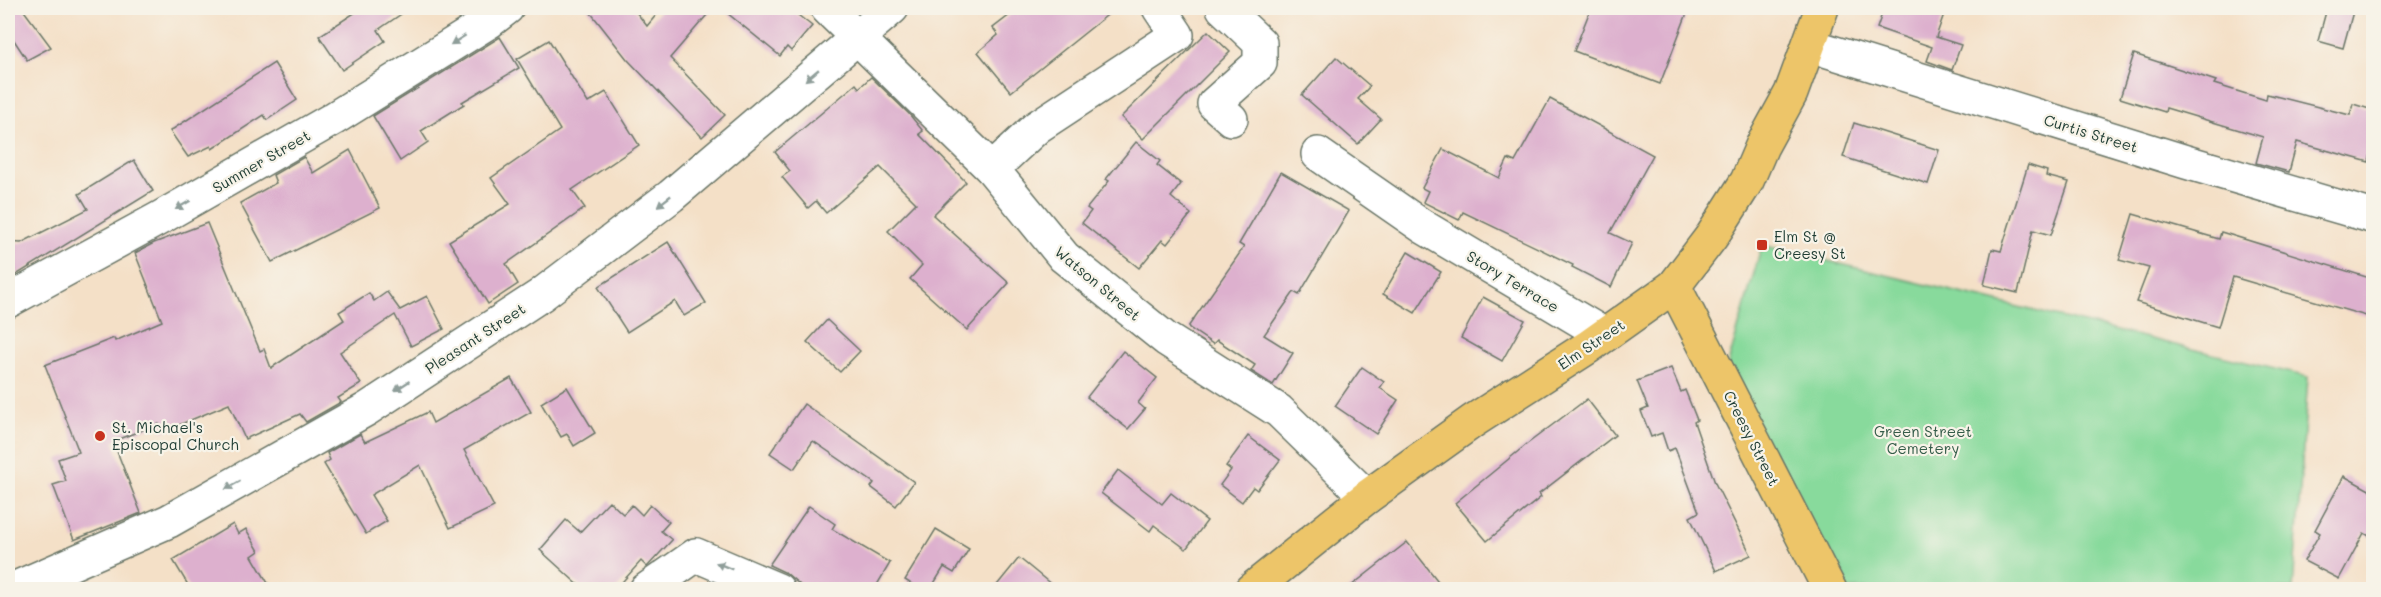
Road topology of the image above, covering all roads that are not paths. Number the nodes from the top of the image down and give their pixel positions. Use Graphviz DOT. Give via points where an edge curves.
graph roads {
  1 [pos="507,8"];
  2 [pos="827,8"];
  3 [pos="892,8"];
  4 [pos="1159,8"];
  5 [pos="1223,8"];
  6 [pos="1822,8"];
  7 [pos="857,37"];
  8 [pos="1809,45"];
  9 [pos="1231,119"];
  10 [pos="1318,154"];
  11 [pos="992,169"];
  12 [pos="2373,217"];
  13 [pos="1674,286"];
  14 [pos="8,301"];
  15 [pos="1605,335"];
  16 [pos="1367,497"];
  17 [pos="8,589"];
  18 [pos="646,590"];
  19 [pos="778,590"];
  20 [pos="1251,590"];
  21 [pos="1830,590"];
  1 -- 14 [label="street, Summer Street, one-way" via="333,119"];
  2 -- 7 [label="street, Watson Street"];
  3 -- 7 [label="street, Pleasant Street"];
  4 -- 11 [label="street" via="1177,35 1037,127"];
  5 -- 9 [label="street" via="1260,43 1260,63 1214,104"];
  6 -- 8 [label="main road, Elm Street"];
  7 -- 11 [label="street, Watson Street"];
  7 -- 17 [label="street, Pleasant Street, one-way" via="670,196 541,295 377,403 169,521"];
  8 -- 12 [label="street, Curtis Street"];
  8 -- 13 [label="main road, Elm Street" via="1791,93 1747,181"];
  10 -- 15 [label="street, Story Terrace" via="1422,226"];
  11 -- 16 [label="street, Watson Street" via="1064,257 1166,339 1279,411"];
  13 -- 15 [label="main road, Elm Street"];
  13 -- 21 [label="main road, Creesy Street"];
  15 -- 16 [label="main road, Elm Street" via="1473,421"];
  16 -- 20 [label="main road, Elm Street"];
  19 -- 18 [label="street, one-way" via="696,555"];
}
